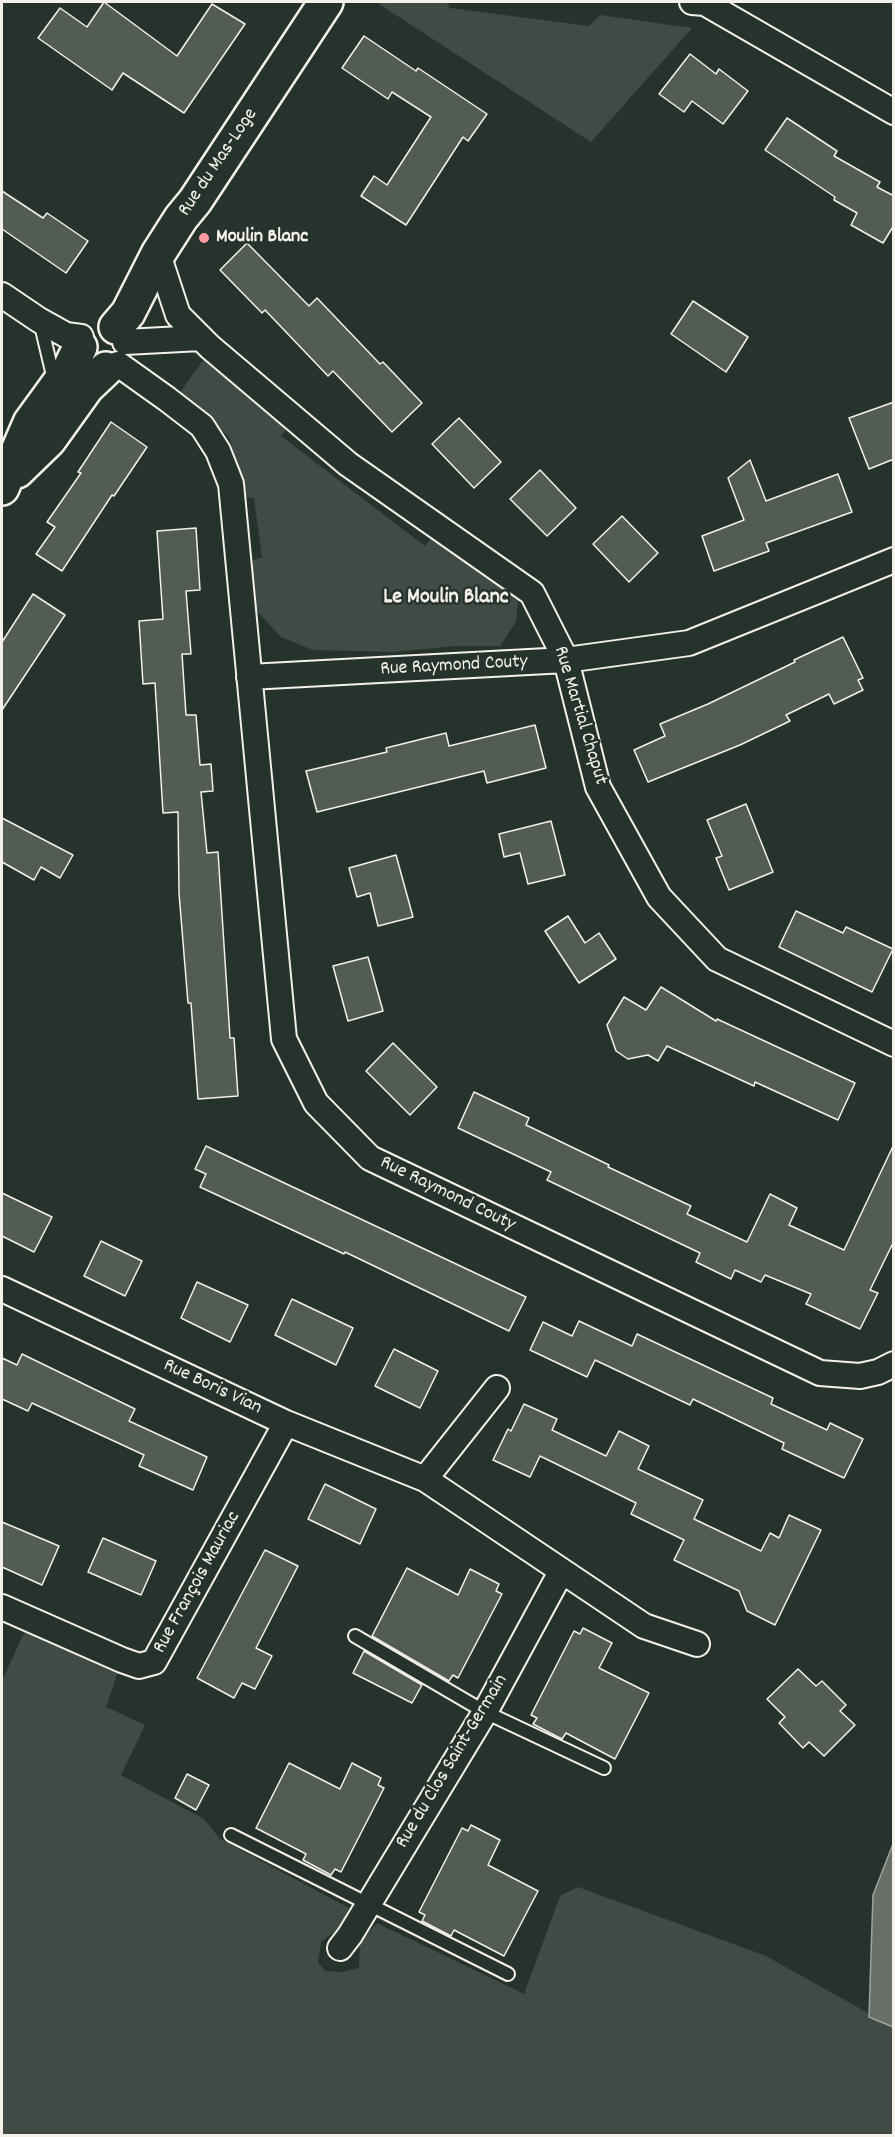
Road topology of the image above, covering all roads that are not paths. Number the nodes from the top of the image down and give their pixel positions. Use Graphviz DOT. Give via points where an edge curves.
graph roads {
  1 [pos="326,2"];
  2 [pos="692,2"];
  3 [pos="894,112"];
  4 [pos="158,254"];
  5 [pos="2,295"];
  6 [pos="39,320"];
  7 [pos="201,338"];
  8 [pos="81,342"];
  9 [pos="116,351"];
  10 [pos="56,388"];
  11 [pos="3,486"];
  12 [pos="894,560"];
  13 [pos="566,660"];
  14 [pos="249,678"];
  15 [pos="894,1044"];
  16 [pos="2,1289"];
  17 [pos="894,1364"];
  18 [pos="497,1388"];
  19 [pos="286,1423"];
  20 [pos="425,1479"];
  21 [pos="561,1572"];
  22 [pos="2,1607"];
  23 [pos="355,1636"];
  24 [pos="697,1644"];
  25 [pos="485,1712"];
  26 [pos="604,1768"];
  27 [pos="231,1835"];
  28 [pos="369,1903"];
  29 [pos="340,1948"];
  30 [pos="508,1974"];
  1 -- 4 [label="main road, Rue du Mas-Loge"];
  2 -- 3 [label="street" via="705,3"];
  4 -- 7 [label="street, Rue Martial Chaput" via="178,315"];
  4 -- 9 [label="main road, Rue du Mas-Loge" via="128,313"];
  5 -- 6 [label="street"];
  6 -- 8 [label="street"];
  6 -- 10 [label="lane"];
  7 -- 9 [label="street"];
  7 -- 13 [label="street, Rue Martial Chaput" via="348,464 532,593"];
  8 -- 9 [label="main road" via="88,329 107,324"];
  8 -- 10 [label="main road, Rue du Mas-Loge"];
  9 -- 11 [label="main road, Rue du Mas-Loge" via="49,440"];
  9 -- 14 [label="street, Rue Raymond Couty" via="202,426 218,451 231,484"];
  10 -- 11 [label="main road, Rue du Mas-Loge" via="30,423"];
  12 -- 13 [label="street, Rue Raymond Couty" via="689,643"];
  13 -- 14 [label="street, Rue Raymond Couty"];
  13 -- 15 [label="street, Rue Martial Chaput" via="598,787 659,897 717,959"];
  14 -- 17 [label="street, Rue Raymond Couty" via="284,1039 316,1103 370,1158 819,1373 860,1376"];
  16 -- 19 [label="street, Rue Boris Vian"];
  18 -- 20 [label="street"];
  19 -- 20 [label="street, Rue Boris Vian"];
  19 -- 22 [label="street, Rue François Mauriac" via="154,1662 139,1665 122,1660"];
  20 -- 21 [label="street, Rue Boris Vian"];
  21 -- 24 [label="street, Rue Boris Vian" via="644,1626"];
  21 -- 25 [label="street, Rue du Clos Saint-Germain"];
  23 -- 25 [label="lane"];
  25 -- 26 [label="lane"];
  25 -- 28 [label="street, Rue du Clos Saint-Germain"];
  27 -- 28 [label="lane"];
  28 -- 29 [label="street, Rue du Clos Saint-Germain"];
  28 -- 30 [label="lane"];
}
